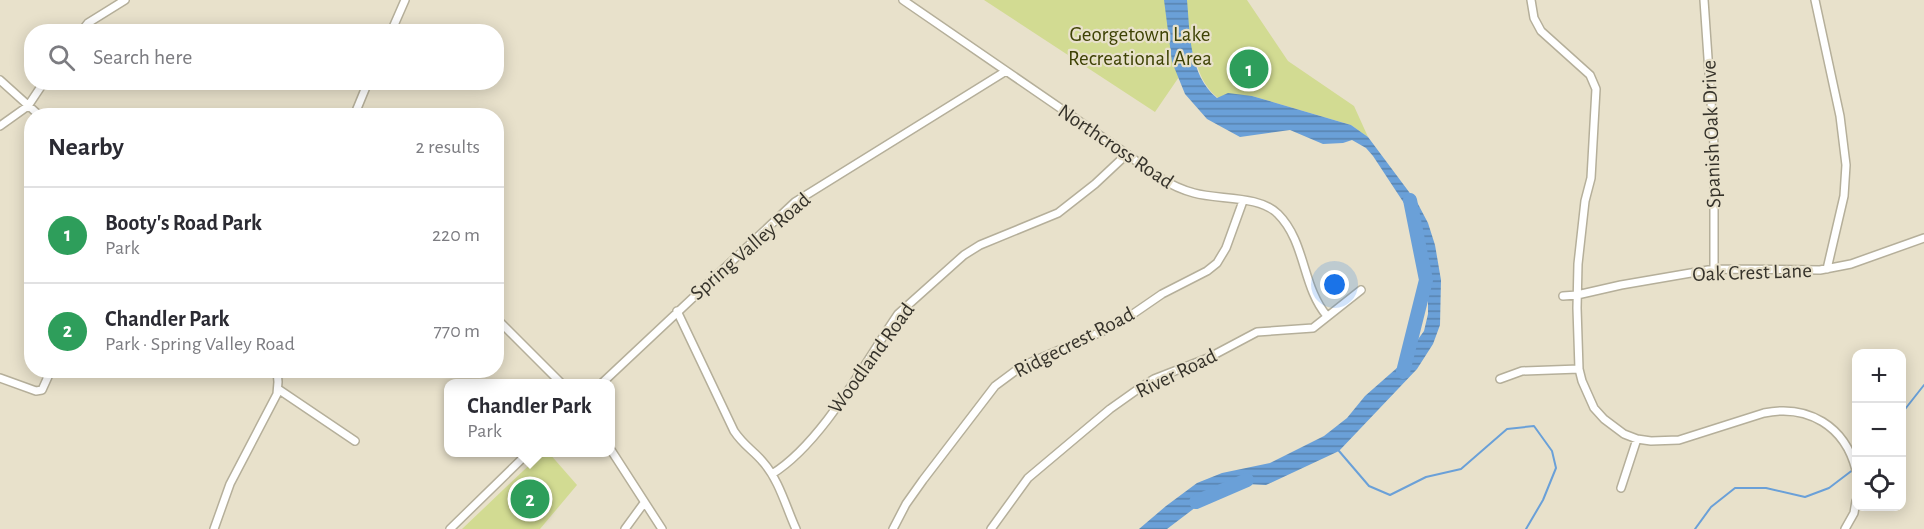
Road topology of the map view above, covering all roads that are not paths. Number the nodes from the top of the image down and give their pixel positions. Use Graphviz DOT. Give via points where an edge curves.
graph roads {
  1 [pos="125,0"];
  2 [pos="405,0"];
  3 [pos="903,0"];
  4 [pos="1531,0"];
  5 [pos="1704,0"];
  6 [pos="1815,0"];
  7 [pos="87,24"];
  8 [pos="394,24"];
  9 [pos="1006,71"];
  10 [pos="0,80"];
  11 [pos="39,90"];
  12 [pos="365,90"];
  13 [pos="28,106"];
  14 [pos="25,108"];
  15 [pos="30,108"];
  16 [pos="358,108"];
  17 [pos="24,109"];
  18 [pos="0,126"];
  19 [pos="1127,154"];
  20 [pos="1243,201"];
  21 [pos="1924,238"];
  22 [pos="1714,269"];
  23 [pos="1827,269"];
  24 [pos="1361,290"];
  25 [pos="1577,295"];
  26 [pos="1563,296"];
  27 [pos="677,311"];
  28 [pos="1328,316"];
  29 [pos="504,326"];
  30 [pos="1579,369"];
  31 [pos="0,378"];
  32 [pos="47,378"];
  33 [pos="277,378"];
  34 [pos="557,379"];
  35 [pos="606,379"];
  36 [pos="1500,379"];
  37 [pos="278,389"];
  38 [pos="1637,439"];
  39 [pos="355,441"];
  40 [pos="615,456"];
  41 [pos="525,457"];
  42 [pos="1852,458"];
  43 [pos="772,474"];
  44 [pos="1622,488"];
  45 [pos="645,503"];
  46 [pos="1854,511"];
  47 [pos="214,529"];
  48 [pos="450,529"];
  49 [pos="625,529"];
  50 [pos="662,529"];
  51 [pos="796,529"];
  52 [pos="893,529"];
  53 [pos="991,529"];
  54 [pos="1845,529"];
  1 -- 7 [label="street"];
  2 -- 8 [label="street"];
  3 -- 9 [label="street, Northcross Road"];
  4 -- 25 [label="street" via="1541,31 1590,75 1596,89 1592,166"];
  5 -- 22 [label="street, Spanish Oak Drive" via="1714,145"];
  6 -- 23 [label="street" via="1840,116 1846,165 1843,205"];
  9 -- 19 [label="street, Northcross Road"];
  9 -- 27 [label="street, Spring Valley Road" via="795,202"];
  10 -- 13 [label="street"];
  11 -- 13 [label="street"];
  12 -- 16 [label="street"];
  13 -- 14 [label="street"];
  13 -- 15 [label="street"];
  17 -- 18 [label="street"];
  19 -- 20 [label="street, Northcross Road" via="1174,187"];
  19 -- 43 [label="street, Woodland Road" via="1069,206 980,245 908,304 828,418 786,465"];
  20 -- 28 [label="street, Northcross Road" via="1268,206 1292,232 1313,293"];
  20 -- 52 [label="street, Ridgecrest Road" via="1226,248 1207,271 1101,332 1016,369 995,386 923,480"];
  21 -- 23 [label="street, Oak Crest Lane"];
  22 -- 23 [label="street, Oak Crest Lane"];
  22 -- 25 [label="street, Oak Crest Lane"];
  24 -- 28 [label="street, River Road"];
  25 -- 26 [label="street, Oak Crest Lane"];
  25 -- 30 [label="street"];
  27 -- 35 [label="street, Spring Valley Road"];
  27 -- 43 [label="street" via="734,431"];
  28 -- 53 [label="street, River Road" via="1313,328 1257,332 1141,387 1028,478"];
  29 -- 34 [label="street"];
  30 -- 36 [label="street" via="1522,371"];
  30 -- 38 [label="street" via="1594,408 1614,427"];
  31 -- 32 [label="street" via="36,391 42,390"];
  33 -- 37 [label="street"];
  37 -- 39 [label="street"];
  37 -- 47 [label="street" via="230,484"];
  38 -- 42 [label="street" via="1679,440 1764,412 1799,412 1822,421 1839,435"];
  38 -- 44 [label="street"];
  40 -- 45 [label="street"];
  41 -- 48 [label="street"];
  43 -- 51 [label="street"];
  45 -- 49 [label="street"];
  45 -- 50 [label="street"];
  46 -- 54 [label="street"];
}
